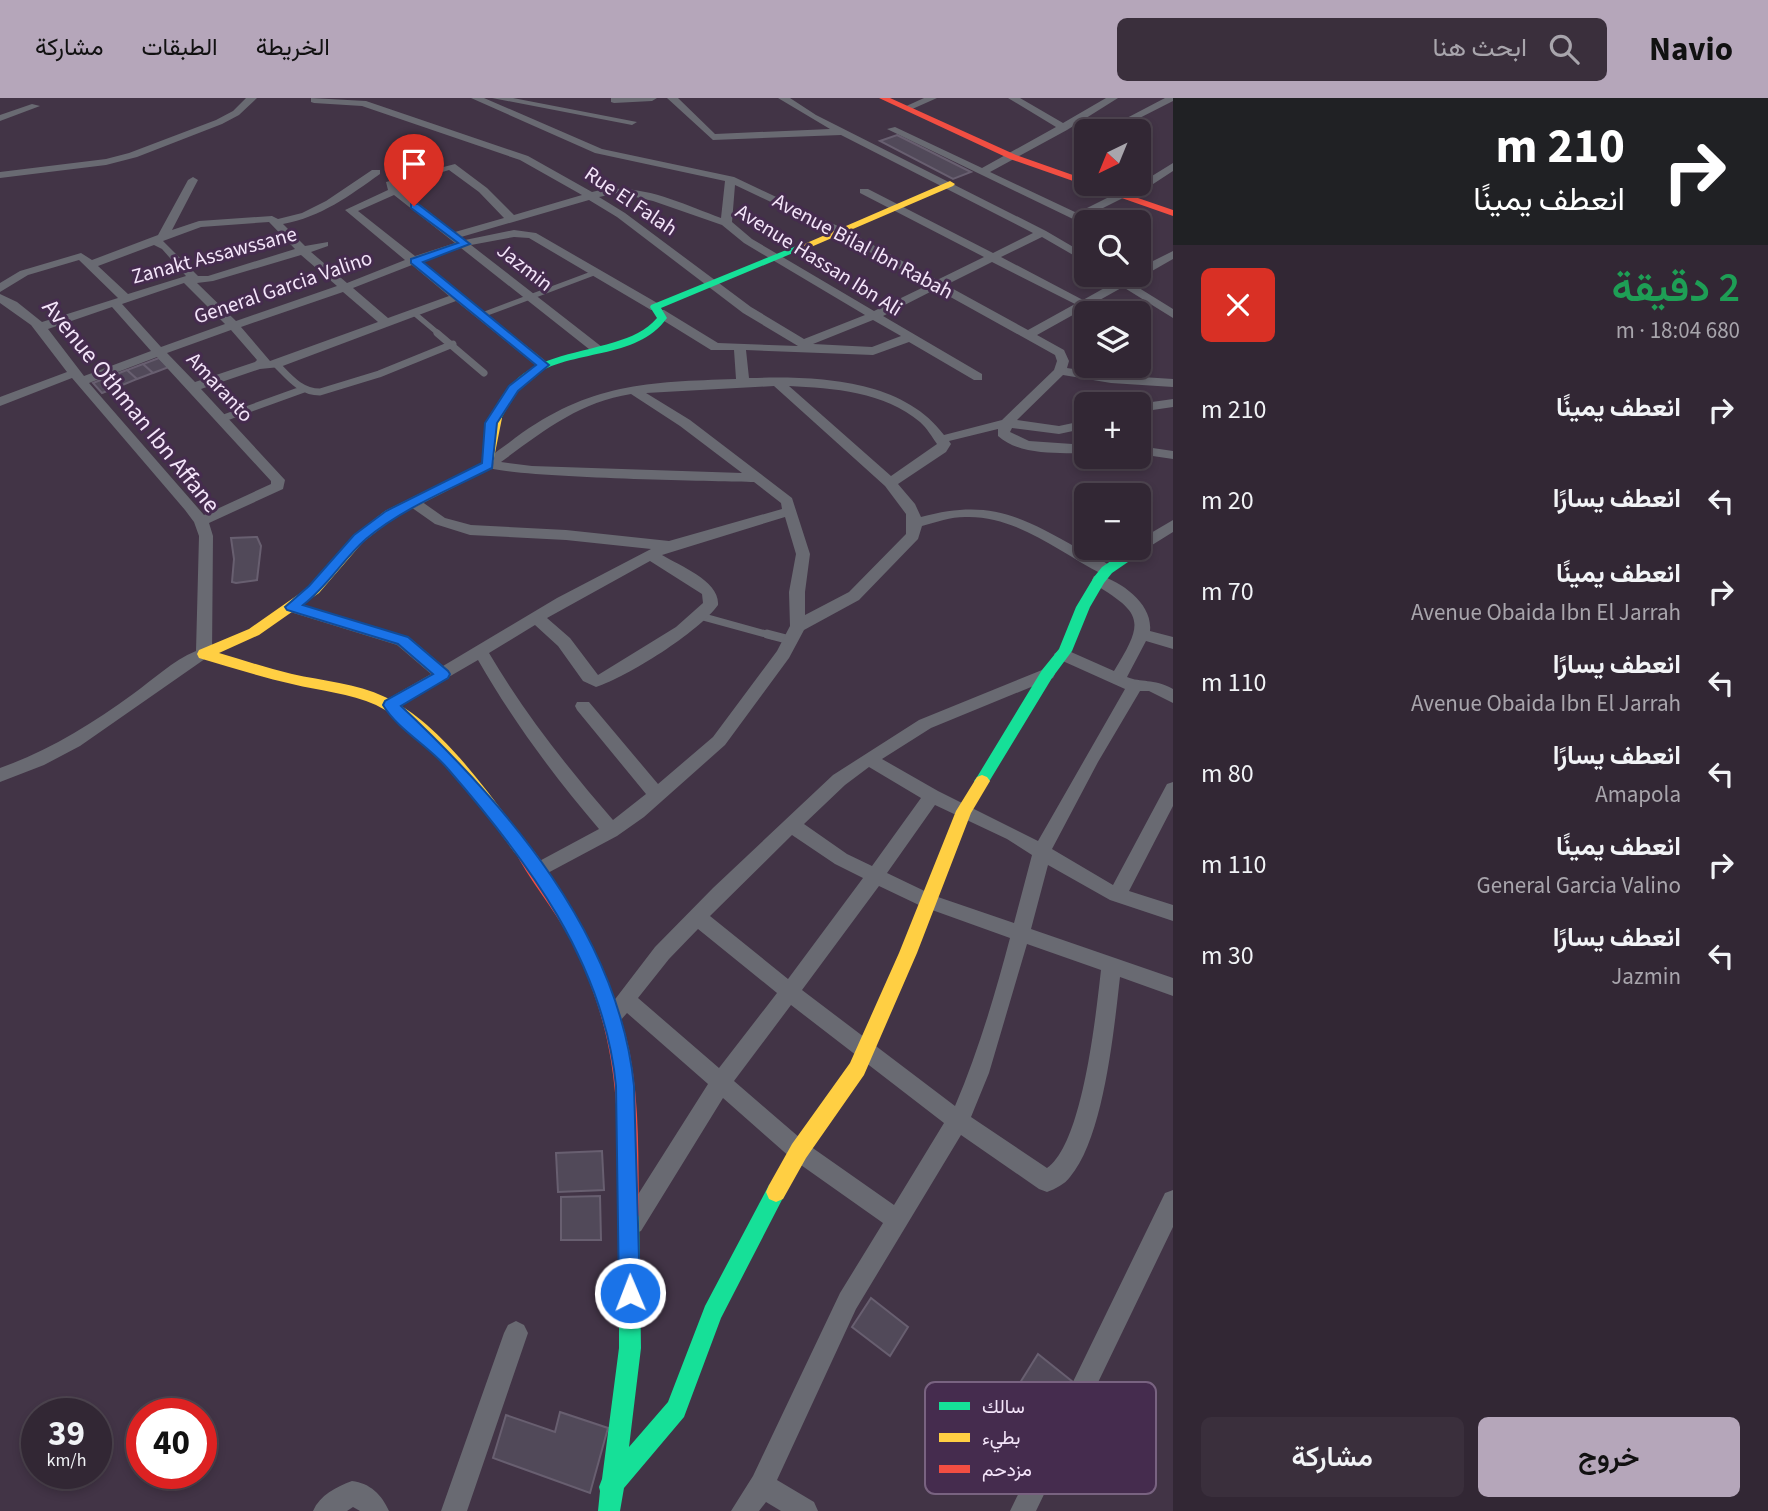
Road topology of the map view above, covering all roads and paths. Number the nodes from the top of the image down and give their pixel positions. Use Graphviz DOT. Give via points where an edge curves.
graph roads {
  1 [pos="252,98"];
  2 [pos="476,98"];
  3 [pos="497,98"];
  4 [pos="652,98"];
  5 [pos="672,98"];
  6 [pos="783,98"];
  7 [pos="883,98"];
  8 [pos="932,98"];
  9 [pos="1013,98"];
  10 [pos="1113,98"];
  11 [pos="1170,98"];
  12 [pos="314,100"];
  13 [pos="614,100"];
  14 [pos="35,106"];
  15 [pos="907,108"];
  16 [pos="0,118"];
  17 [pos="1104,118"];
  18 [pos="632,121"];
  19 [pos="1064,128"];
  20 [pos="892,129"];
  21 [pos="844,132"];
  22 [pos="1013,157"];
  23 [pos="1173,166"];
  24 [pos="376,172"];
  25 [pos="981,172"];
  26 [pos="0,175"];
  27 [pos="1074,178"];
  28 [pos="730,179"];
  29 [pos="192,180"];
  30 [pos="1173,182"];
  31 [pos="950,184"];
  32 [pos="395,191"];
  33 [pos="864,191"];
  34 [pos="590,195"];
  35 [pos="1119,196"];
  36 [pos="1124,196"];
  37 [pos="894,207"];
  38 [pos="1173,213"];
  39 [pos="511,218"];
  40 [pos="277,222"];
  41 [pos="726,223"];
  42 [pos="838,230"];
  43 [pos="1042,233"];
  44 [pos="454,235"];
  45 [pos="159,239"];
  46 [pos="324,244"];
  47 [pos="465,244"];
  48 [pos="302,250"];
  49 [pos="1074,252"];
  50 [pos="1173,254"];
  51 [pos="992,257"];
  52 [pos="777,258"];
  53 [pos="415,261"];
  54 [pos="92,264"];
  55 [pos="1151,267"];
  56 [pos="594,273"];
  57 [pos="191,279"];
  58 [pos="714,285"];
  59 [pos="936,285"];
  60 [pos="345,287"];
  61 [pos="1114,287"];
  62 [pos="1131,287"];
  63 [pos="0,288"];
  64 [pos="459,296"];
  65 [pos="533,297"];
  66 [pos="0,298"];
  67 [pos="120,301"];
  68 [pos="1077,301"];
  69 [pos="1088,301"];
  70 [pos="1074,309"];
  71 [pos="657,310"];
  72 [pos="414,313"];
  73 [pos="1173,314"];
  74 [pos="482,315"];
  75 [pos="873,316"];
  76 [pos="386,323"];
  77 [pos="233,325"];
  78 [pos="40,327"];
  79 [pos="1029,335"];
  80 [pos="908,338"];
  81 [pos="453,344"];
  82 [pos="740,347"];
  83 [pos="808,347"];
  84 [pos="598,350"];
  85 [pos="158,351"];
  86 [pos="259,365"];
  87 [pos="276,365"];
  88 [pos="543,365"];
  89 [pos="1060,370"];
  90 [pos="484,373"];
  91 [pos="79,377"];
  92 [pos="978,377"];
  93 [pos="743,382"];
  94 [pos="777,382"];
  95 [pos="1173,383"];
  96 [pos="193,387"];
  97 [pos="304,389"];
  98 [pos="634,390"];
  99 [pos="0,402"];
  100 [pos="1173,403"];
  101 [pos="1151,406"];
  102 [pos="221,419"];
  103 [pos="1007,423"];
  104 [pos="1074,427"];
  105 [pos="942,439"];
  106 [pos="1074,448"];
  107 [pos="1151,452"];
  108 [pos="1173,455"];
  109 [pos="488,465"];
  110 [pos="756,478"];
  111 [pos="890,483"];
  112 [pos="413,502"];
  113 [pos="791,511"];
  114 [pos="201,521"];
  115 [pos="916,523"];
  116 [pos="1173,524"];
  117 [pos="1151,540"];
  118 [pos="669,546"];
  119 [pos="650,554"];
  120 [pos="1123,560"];
  121 [pos="1103,575"];
  122 [pos="292,607"];
  123 [pos="700,616"];
  124 [pos="537,618"];
  125 [pos="794,633"];
  126 [pos="1142,634"];
  127 [pos="1173,643"];
  128 [pos="481,652"];
  129 [pos="204,654"];
  130 [pos="1062,654"];
  131 [pos="443,674"];
  132 [pos="1046,674"];
  133 [pos="1126,683"];
  134 [pos="1173,697"];
  135 [pos="390,705"];
  136 [pos="583,706"];
  137 [pos="868,759"];
  138 [pos="0,775"];
  139 [pos="1173,789"];
  140 [pos="656,794"];
  141 [pos="932,796"];
  142 [pos="964,811"];
  143 [pos="791,825"];
  144 [pos="611,831"];
  145 [pos="1042,851"];
  146 [pos="538,870"];
  147 [pos="873,877"];
  148 [pos="1117,894"];
  149 [pos="928,901"];
  150 [pos="1173,913"];
  151 [pos="697,917"];
  152 [pos="1019,935"];
  153 [pos="1111,967"];
  154 [pos="1173,987"];
  155 [pos="787,991"];
  156 [pos="619,1007"];
  157 [pos="863,1051"];
  158 [pos="721,1082"];
  159 [pos="958,1121"];
  160 [pos="799,1152"];
  161 [pos="1173,1201"];
  162 [pos="897,1220"];
  163 [pos="1173,1230"];
  164 [pos="628,1232"];
  165 [pos="1153,1247"];
  166 [pos="516,1333"];
  167 [pos="1087,1382"];
  168 [pos="762,1485"];
  169 [pos="610,1487"];
  170 [pos="1031,1494"];
  171 [pos="326,1511"];
  172 [pos="376,1511"];
  173 [pos="454,1511"];
  174 [pos="609,1511"];
  175 [pos="744,1511"];
  176 [pos="806,1511"];
  177 [pos="1023,1511"];
  1 -- 26 [label="street" via="219,122 133,155"];
  2 -- 28 [label="street, Avenue Bilal Ibn Rabah" via="599,151"];
  3 -- 18 [label="street"];
  4 -- 13 [label="street"];
  5 -- 21 [label="street" via="713,137"];
  6 -- 21 [label="street"];
  7 -- 15 [label="street"];
  8 -- 15 [label="street"];
  9 -- 19 [label="street"];
  10 -- 17 [label="street"];
  11 -- 17 [label="street"];
  12 -- 34 [label="street, Rue El Falah" via="363,103 499,149 549,170"];
  14 -- 16 [label="street"];
  15 -- 22 [label="street"];
  17 -- 19 [label="street"];
  19 -- 22 [label="street"];
  20 -- 25 [label="street"];
  21 -- 31 [label="street"];
  22 -- 25 [label="street"];
  22 -- 27 [label="street"];
  23 -- 30 [label="street" via="1143,186"];
  24 -- 40 [label="street" via="324,208 302,219"];
  25 -- 35 [label="street" via="1077,217"];
  28 -- 41 [label="street"];
  28 -- 42 [label="street, Avenue Bilal Ibn Rabah"];
  29 -- 45 [label="street"];
  31 -- 37 [label="street"];
  31 -- 43 [label="street"];
  32 -- 39 [label="street" via="391,182 451,166"];
  32 -- 44 [label="street, Jazmin"];
  32 -- 53 [label="street" via="350,210"];
  33 -- 37 [label="street"];
  34 -- 39 [label="street, Avenue Hassan Ibn Ali"];
  34 -- 41 [label="street, Avenue Hassan Ibn Ali" via="618,190 635,193"];
  34 -- 58 [label="street, Rue El Falah"];
  36 -- 38 [label="street"];
  37 -- 42 [label="street"];
  37 -- 51 [label="street"];
  39 -- 44 [label="street, Avenue Hassan Ibn Ali"];
  40 -- 45 [label="street" via="208,222"];
  40 -- 48 [label="street"];
  41 -- 52 [label="street, Avenue Hassan Ibn Ali"];
  42 -- 52 [label="street"];
  42 -- 59 [label="street, Avenue Bilal Ibn Rabah"];
  43 -- 49 [label="street"];
  43 -- 51 [label="street"];
  44 -- 47 [label="street, Jazmin"];
  45 -- 54 [label="street"];
  45 -- 57 [label="street"];
  46 -- 48 [label="street, Zanakt Assawssane"];
  47 -- 53 [label="street, General Garcia Valino"];
  47 -- 56 [label="street, General Garcia Valino" via="499,235 532,235"];
  47 -- 65 [label="street, Jazmin"];
  48 -- 57 [label="street, Zanakt Assawssane" via="209,279"];
  48 -- 60 [label="street"];
  50 -- 55 [label="street"];
  51 -- 59 [label="street"];
  51 -- 68 [label="street"];
  52 -- 58 [label="street"];
  52 -- 75 [label="street, Avenue Hassan Ibn Ali"];
  53 -- 60 [label="street, General Garcia Valino"];
  53 -- 64 [label="street"];
  54 -- 63 [label="street" via="82,256 72,257 24,273"];
  54 -- 67 [label="street, Amaranto"];
  56 -- 65 [label="lane"];
  56 -- 71 [label="street, General Garcia Valino"];
  57 -- 67 [label="street, Zanakt Assawssane"];
  57 -- 77 [label="street"];
  58 -- 71 [label="street"];
  58 -- 83 [label="street, Rue El Falah"];
  59 -- 75 [label="street"];
  59 -- 79 [label="street, Avenue Bilal Ibn Rabah"];
  60 -- 76 [label="street"];
  60 -- 77 [label="street, General Garcia Valino"];
  61 -- 69 [label="street"];
  62 -- 73 [label="street"];
  64 -- 72 [label="street"];
  64 -- 74 [label="street"];
  65 -- 74 [label="lane"];
  65 -- 84 [label="street, Jazmin"];
  66 -- 78 [label="street, Avenue Othman Ibn Affane" via="22,309"];
  67 -- 78 [label="street, Zanakt Assawssane"];
  67 -- 85 [label="street, Amaranto"];
  70 -- 79 [label="street"];
  71 -- 82 [label="street, General Garcia Valino" via="705,342 722,348"];
  71 -- 84 [label="street" via="661,323 653,331"];
  72 -- 76 [label="street"];
  72 -- 81 [label="lane"];
  74 -- 88 [label="street"];
  75 -- 80 [label="street, Avenue Hassan Ibn Ali"];
  75 -- 83 [label="street"];
  76 -- 87 [label="street"];
  77 -- 85 [label="street, General Garcia Valino"];
  77 -- 86 [label="street" via="263,359"];
  78 -- 91 [label="street, Avenue Othman Ibn Affane"];
  79 -- 89 [label="street, Avenue Bilal Ibn Rabah" via="1060,353"];
  80 -- 83 [label="street, Rue El Falah" via="873,351"];
  80 -- 92 [label="street, Avenue Hassan Ibn Ali"];
  81 -- 90 [label="lane"];
  81 -- 97 [label="lane" via="322,393"];
  82 -- 83 [label="street, General Garcia Valino"];
  82 -- 93 [label="street"];
  84 -- 88 [label="street"];
  85 -- 91 [label="street, General Garcia Valino"];
  85 -- 96 [label="street, Amaranto"];
  86 -- 87 [label="street"];
  86 -- 96 [label="street"];
  87 -- 97 [label="lane"];
  88 -- 109 [label="street" via="513,388 491,423"];
  89 -- 95 [label="street"];
  89 -- 103 [label="street"];
  91 -- 99 [label="street, General Garcia Valino"];
  91 -- 114 [label="street, Avenue Othman Ibn Affane"];
  93 -- 94 [label="street"];
  93 -- 98 [label="street"];
  94 -- 105 [label="street" via="822,383 887,399 918,414"];
  94 -- 111 [label="street"];
  96 -- 102 [label="street, Amaranto"];
  97 -- 102 [label="lane"];
  98 -- 109 [label="street" via="569,409"];
  98 -- 110 [label="street"];
  100 -- 101 [label="street"];
  102 -- 114 [label="street, Amaranto" via="278,480 278,486"];
  103 -- 104 [label="street" via="1059,430"];
  103 -- 105 [label="street"];
  103 -- 106 [label="street" via="1003,433 1011,441"];
  105 -- 111 [label="street" via="941,449"];
  107 -- 108 [label="street"];
  109 -- 110 [label="street"];
  109 -- 112 [label="street"];
  110 -- 113 [label="street" via="786,501"];
  111 -- 115 [label="street"];
  112 -- 118 [label="street" via="440,521 470,530"];
  112 -- 122 [label="street" via="358,538 314,590"];
  113 -- 118 [label="street"];
  113 -- 125 [label="street" via="803,554"];
  114 -- 129 [label="street, Avenue Othman Ibn Affane" via="207,548"];
  115 -- 121 [label="street" via="954,513 985,513 1037,531"];
  115 -- 125 [label="street" via="913,536 870,582"];
  116 -- 117 [label="street"];
  118 -- 119 [label="street"];
  119 -- 123 [label="street" via="707,590 710,605"];
  119 -- 124 [label="street"];
  120 -- 121 [label="street"];
  121 -- 126 [label="street" via="1138,605 1144,616"];
  121 -- 130 [label="street"];
  122 -- 129 [label="street" via="254,632"];
  122 -- 131 [label="street" via="403,641"];
  123 -- 124 [label="street" via="601,681 589,677 571,650"];
  123 -- 125 [label="lane"];
  124 -- 128 [label="street"];
  125 -- 140 [label="street" via="737,720"];
  126 -- 127 [label="street"];
  126 -- 133 [label="street"];
  128 -- 131 [label="street"];
  128 -- 144 [label="street" via="513,707"];
  129 -- 135 [label="street"];
  129 -- 138 [label="street" via="170,670 143,695 84,735"];
  130 -- 132 [label="street"];
  130 -- 133 [label="street"];
  131 -- 135 [label="street"];
  132 -- 137 [label="street" via="925,724"];
  132 -- 142 [label="street"];
  133 -- 134 [label="street" via="1149,685"];
  133 -- 145 [label="street"];
  135 -- 146 [label="street" via="452,762"];
  136 -- 140 [label="street"];
  137 -- 141 [label="street"];
  137 -- 143 [label="street"];
  139 -- 148 [label="street"];
  140 -- 144 [label="street"];
  141 -- 142 [label="street"];
  141 -- 147 [label="street"];
  142 -- 145 [label="street"];
  142 -- 149 [label="street"];
  143 -- 147 [label="street"];
  143 -- 151 [label="street"];
  144 -- 146 [label="street"];
  145 -- 148 [label="street"];
  145 -- 152 [label="street"];
  146 -- 156 [label="street"];
  147 -- 149 [label="street"];
  147 -- 155 [label="street"];
  148 -- 150 [label="street"];
  149 -- 152 [label="street"];
  149 -- 157 [label="street"];
  151 -- 155 [label="street"];
  151 -- 156 [label="street"];
  152 -- 153 [label="street"];
  152 -- 159 [label="street" via="1003,1002"];
  153 -- 154 [label="street"];
  153 -- 159 [label="street" via="1097,1077 1080,1133 1056,1178 1047,1181 1040,1177"];
  155 -- 157 [label="street"];
  155 -- 158 [label="street"];
  156 -- 158 [label="street"];
  156 -- 164 [label="street"];
  157 -- 159 [label="street"];
  157 -- 160 [label="street" via="857,1069"];
  158 -- 160 [label="street"];
  158 -- 164 [label="street"];
  159 -- 162 [label="street"];
  160 -- 162 [label="street"];
  160 -- 169 [label="street" via="712,1313 676,1409"];
  161 -- 165 [label="street"];
  162 -- 168 [label="street" via="835,1326"];
  163 -- 165 [label="street"];
  164 -- 169 [label="street" via="627,1386"];
  165 -- 167 [label="street"];
  166 -- 173 [label="street"];
  168 -- 175 [label="street"];
  168 -- 176 [label="street"];
  169 -- 174 [label="street"];
  170 -- 177 [label="street"];
  171 -- 172 [label="street" via="357,1493"];
}
